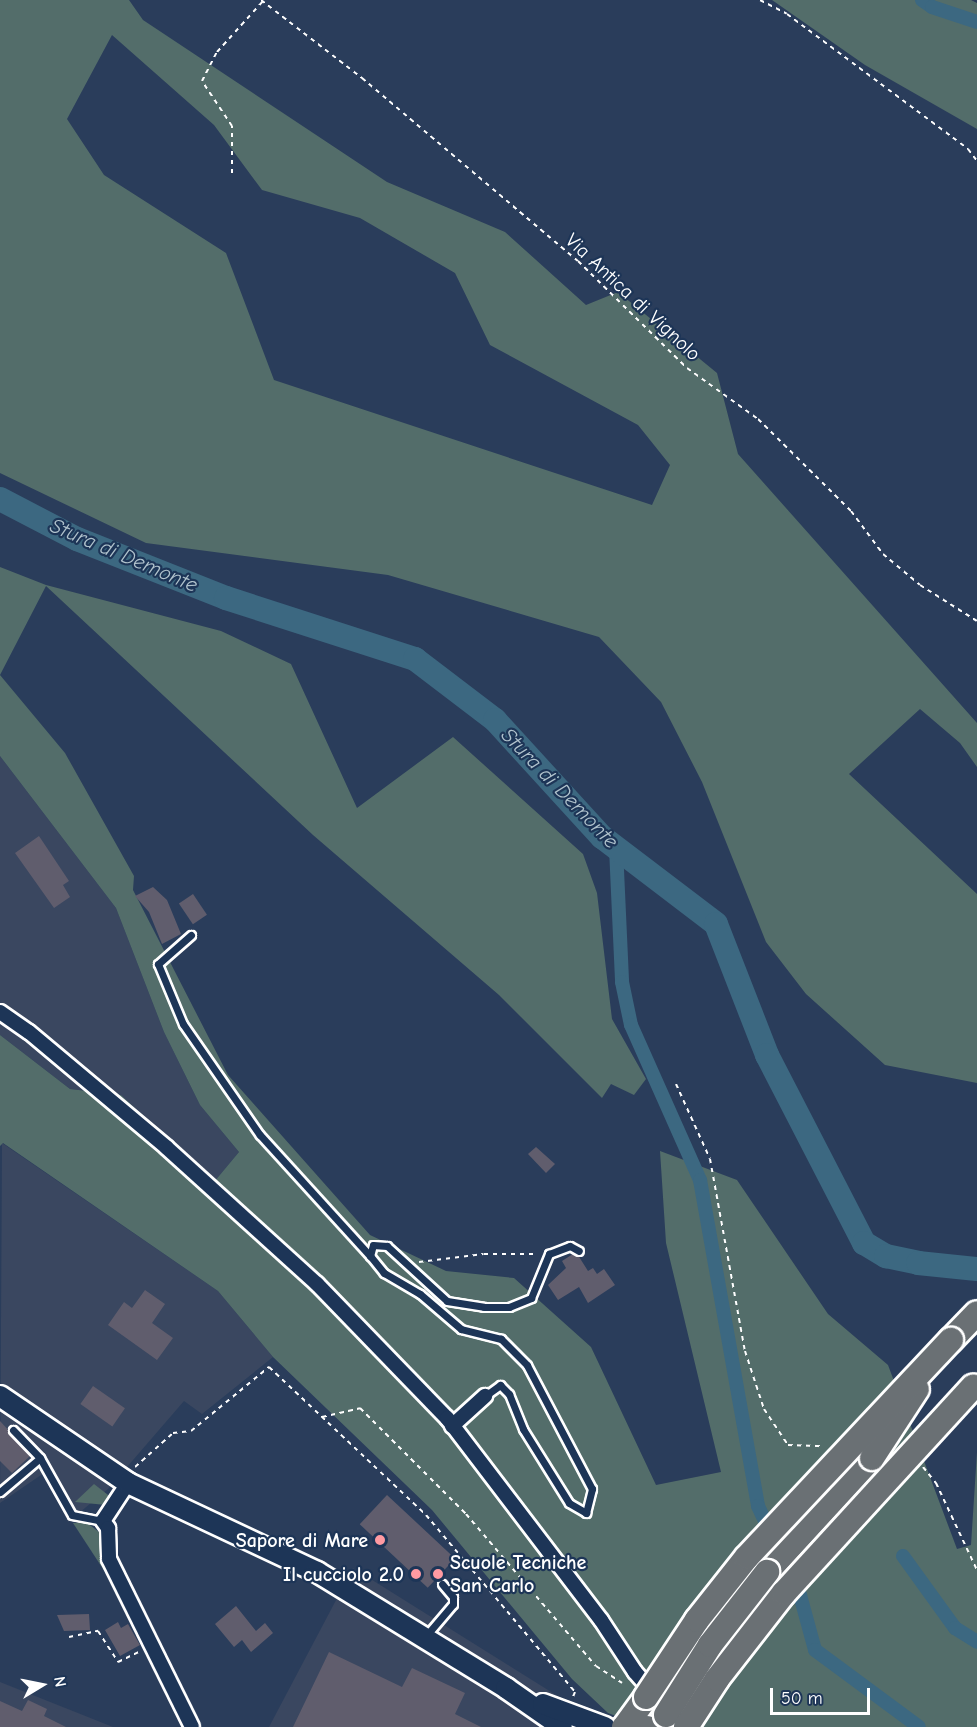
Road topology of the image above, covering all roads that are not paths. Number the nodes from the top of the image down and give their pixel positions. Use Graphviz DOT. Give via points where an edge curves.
graph roads {
  1 [pos="191,935"];
  2 [pos="0,1012"];
  3 [pos="579,1251"];
  4 [pos="370,1256"];
  5 [pos="977,1313"];
  6 [pos="951,1340"];
  7 [pos="975,1385"];
  8 [pos="0,1396"];
  9 [pos="484,1396"];
  10 [pos="457,1421"];
  11 [pos="13,1430"];
  12 [pos="40,1458"];
  13 [pos="872,1458"];
  14 [pos="128,1484"];
  15 [pos="0,1492"];
  16 [pos="104,1521"];
  17 [pos="442,1584"];
  18 [pos="424,1638"];
  19 [pos="563,1720"];
  20 [pos="648,1725"];
  21 [pos="192,1727"];
  1 -- 4 [label="lane" via="158,964 183,1024 260,1135"];
  2 -- 10 [label="street" via="167,1148 317,1284"];
  3 -- 4 [label="lane" via="570,1246 549,1254 531,1298 509,1307 447,1301 387,1246 373,1245"];
  4 -- 9 [label="lane" via="384,1273 420,1294 461,1329 501,1339 527,1365 592,1490 586,1513 569,1503 523,1429 510,1394 500,1385"];
  5 -- 6 [label="highway"];
  6 -- 13 [label="highway, bridge"];
  6 -- 20 [label="highway, bridge" via="747,1557 697,1620 646,1697"];
  7 -- 13 [label="highway, bridge"];
  7 -- 20 [label="highway, bridge" via="784,1593 717,1679"];
  8 -- 14 [label="main road"];
  9 -- 10 [label="street"];
  10 -- 20 [label="street" via="635,1672"];
  11 -- 12 [label="lane"];
  12 -- 15 [label="lane"];
  12 -- 16 [label="lane" via="72,1515"];
  13 -- 20 [label="highway, bridge" via="744,1599"];
  14 -- 16 [label="street"];
  14 -- 18 [label="main road" via="317,1572"];
  16 -- 21 [label="street" via="108,1528 109,1559"];
  17 -- 18 [label="lane" via="453,1597 453,1604"];
  18 -- 19 [label="main road"];
  19 -- 20 [label="main road"];
}
